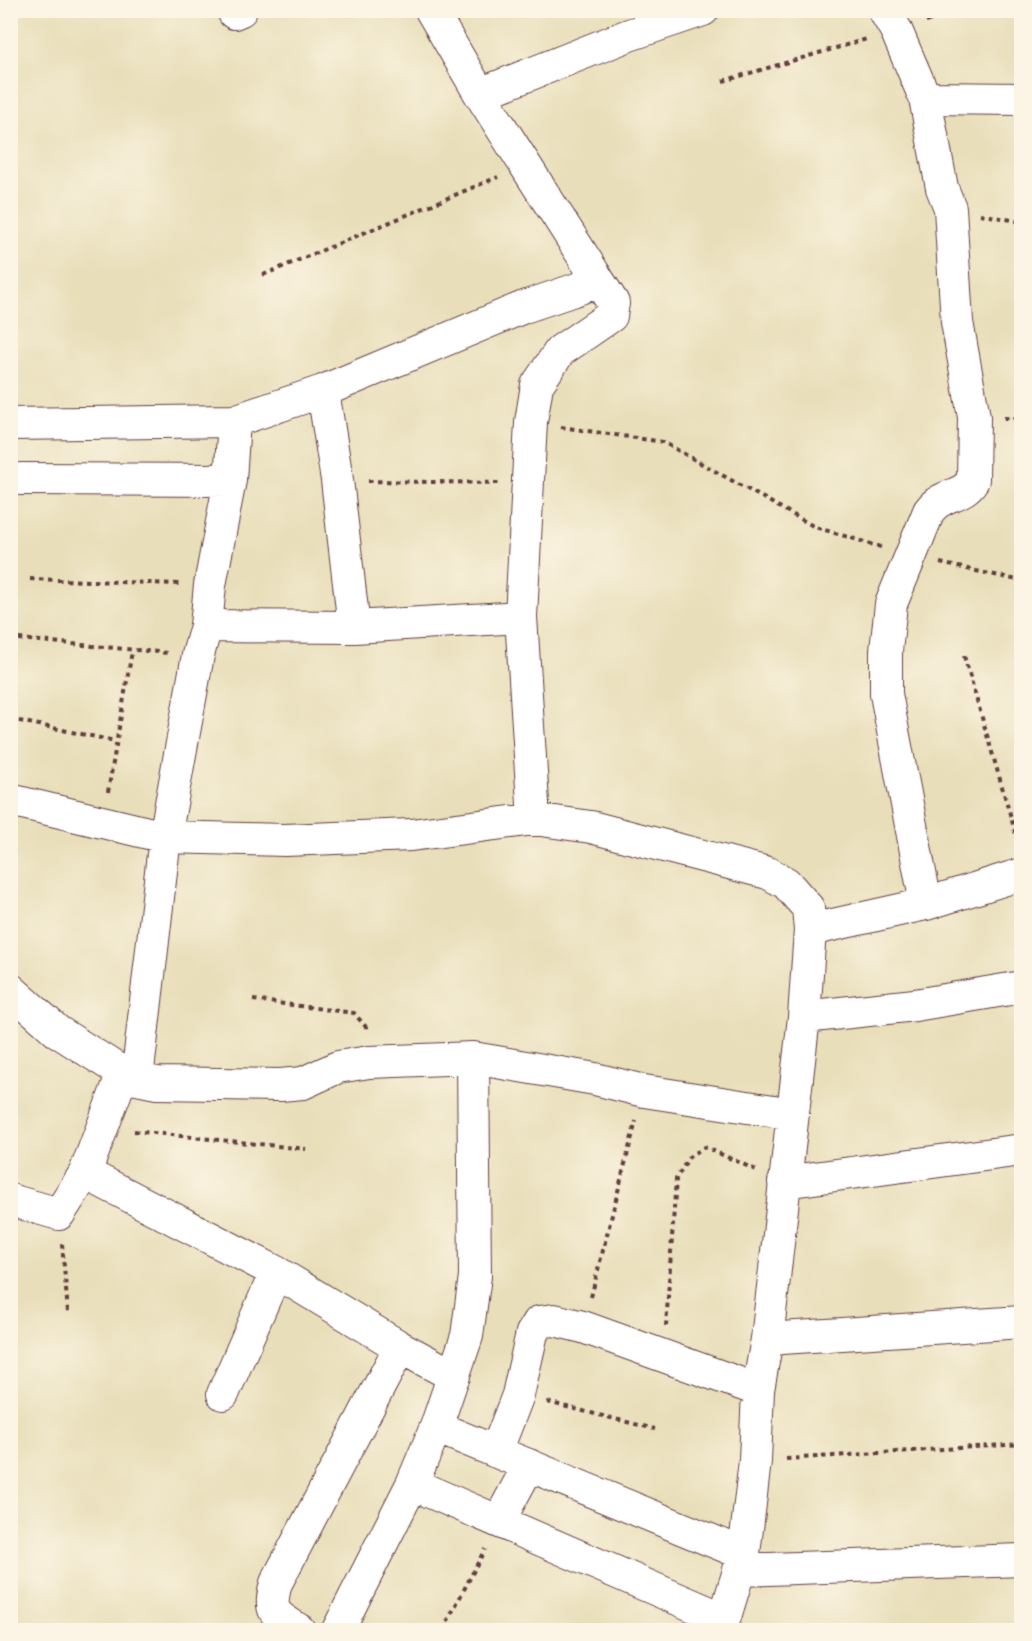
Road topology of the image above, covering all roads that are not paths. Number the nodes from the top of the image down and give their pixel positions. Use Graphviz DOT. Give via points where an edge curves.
graph roads {
  1 [pos="431,10"];
  2 [pos="704,10"];
  3 [pos="890,20"];
  4 [pos="480,94"];
  5 [pos="925,99"];
  6 [pos="1022,99"];
  7 [pos="597,278"];
  8 [pos="323,391"];
  9 [pos="234,421"];
  10 [pos="10,424"];
  11 [pos="21,479"];
  12 [pos="230,480"];
  13 [pos="521,617"];
  14 [pos="206,626"];
  15 [pos="354,627"];
  16 [pos="10,800"];
  17 [pos="534,819"];
  18 [pos="165,837"];
  19 [pos="1022,874"];
  20 [pos="926,904"];
  21 [pos="810,930"];
  22 [pos="1022,987"];
  23 [pos="10,989"];
  24 [pos="804,1017"];
  25 [pos="473,1058"];
  26 [pos="130,1076"];
  27 [pos="793,1114"];
  28 [pos="1022,1150"];
  29 [pos="85,1173"];
  30 [pos="784,1182"];
  31 [pos="10,1200"];
  32 [pos="276,1272"];
  33 [pos="1022,1322"];
  34 [pos="767,1339"];
  35 [pos="400,1347"];
  36 [pos="454,1376"];
  37 [pos="758,1390"];
  38 [pos="223,1394"];
  39 [pos="436,1427"];
  40 [pos="496,1452"];
  41 [pos="529,1465"];
  42 [pos="412,1484"];
  43 [pos="499,1521"];
  44 [pos="1022,1560"];
  45 [pos="742,1562"];
  46 [pos="722,1625"];
  47 [pos="299,1630"];
  48 [pos="338,1630"];
  1 -- 4 [label="street"];
  2 -- 4 [label="street"];
  3 -- 5 [label="street"];
  4 -- 7 [label="street"];
  5 -- 6 [label="street"];
  5 -- 20 [label="street" via="942,188 950,208 957,322 974,417 973,480 959,494 941,500 929,511 891,604 886,651 886,694"];
  7 -- 8 [label="street"];
  7 -- 13 [label="street" via="613,303 611,316 560,351 537,385 526,483"];
  8 -- 9 [label="street"];
  8 -- 15 [label="street"];
  9 -- 10 [label="street"];
  9 -- 12 [label="street"];
  11 -- 12 [label="street"];
  12 -- 14 [label="street"];
  13 -- 15 [label="street"];
  13 -- 17 [label="street"];
  14 -- 15 [label="street"];
  14 -- 18 [label="street"];
  16 -- 18 [label="street"];
  17 -- 18 [label="street" via="399,835 285,840"];
  17 -- 21 [label="street" via="591,827 768,873 786,883 808,908"];
  18 -- 26 [label="street"];
  19 -- 20 [label="street"];
  20 -- 21 [label="street"];
  21 -- 24 [label="street"];
  22 -- 24 [label="street" via="915,1005"];
  23 -- 26 [label="street" via="57,1031"];
  24 -- 27 [label="street"];
  25 -- 26 [label="street" via="369,1062 338,1067 303,1083 280,1085 157,1083"];
  25 -- 27 [label="street" via="644,1091"];
  25 -- 36 [label="street" via="475,1276 467,1336"];
  26 -- 29 [label="street"];
  27 -- 30 [label="street"];
  28 -- 30 [label="street"];
  29 -- 31 [label="street" via="59,1214"];
  29 -- 32 [label="street"];
  30 -- 34 [label="street"];
  32 -- 35 [label="street"];
  32 -- 38 [label="street"];
  33 -- 34 [label="street"];
  34 -- 37 [label="street"];
  35 -- 36 [label="street"];
  35 -- 47 [label="street" via="276,1583 272,1608"];
  36 -- 39 [label="street"];
  37 -- 40 [label="street" via="583,1327 554,1320 539,1322 532,1333 518,1395"];
  37 -- 45 [label="street" via="755,1461"];
  39 -- 40 [label="street"];
  39 -- 42 [label="street"];
  40 -- 41 [label="street"];
  41 -- 43 [label="street"];
  41 -- 45 [label="street"];
  42 -- 43 [label="street"];
  42 -- 48 [label="street"];
  43 -- 46 [label="street"];
  44 -- 45 [label="street"];
  45 -- 46 [label="street"];
}
